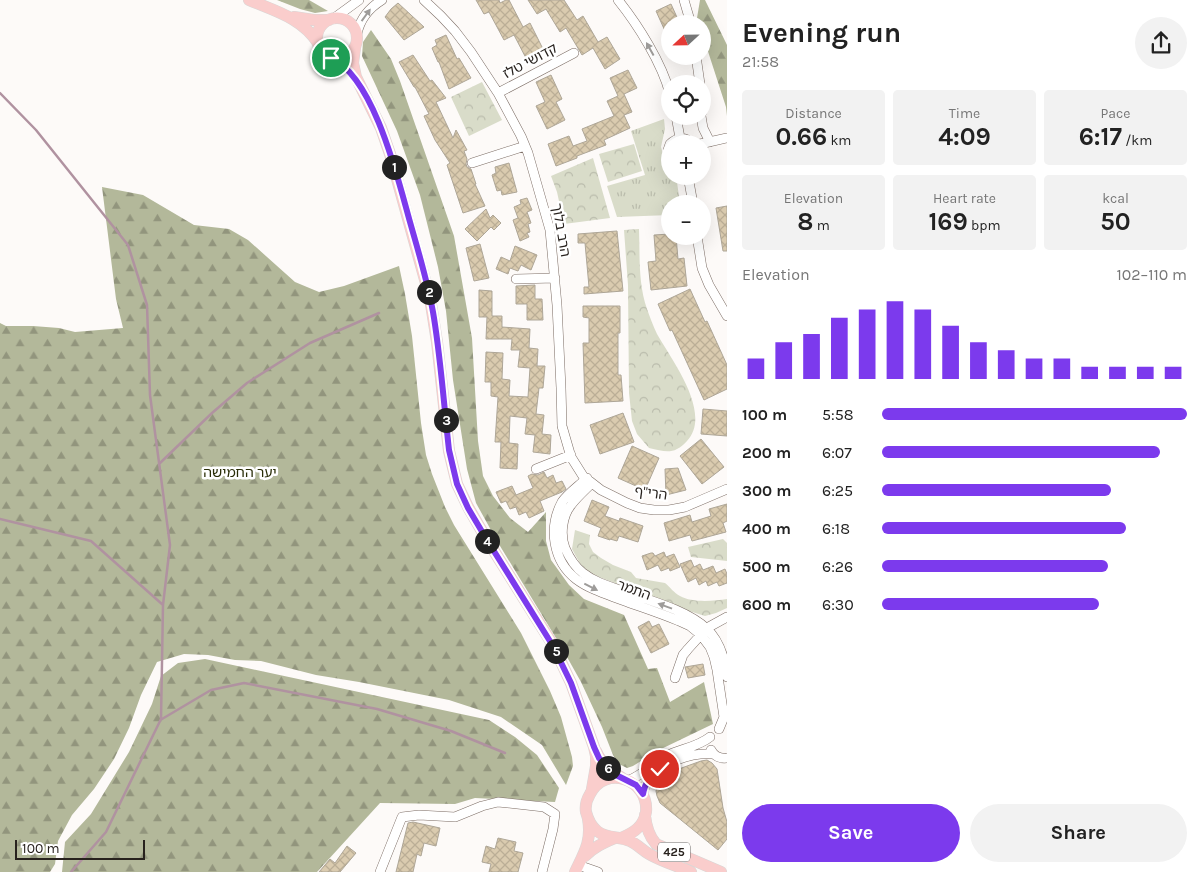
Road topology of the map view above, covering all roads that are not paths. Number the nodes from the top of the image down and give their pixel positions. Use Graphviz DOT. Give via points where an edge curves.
graph roads {
  1 [pos="249,0"];
  2 [pos="359,0"];
  3 [pos="382,0"];
  4 [pos="415,0"];
  5 [pos="618,0"];
  6 [pos="684,0"];
  7 [pos="429,4"];
  8 [pos="278,12"];
  9 [pos="689,15"];
  10 [pos="331,19"];
  11 [pos="357,34"];
  12 [pos="318,43"];
  13 [pos="355,48"];
  14 [pos="574,53"];
  15 [pos="331,58"];
  16 [pos="662,75"];
  17 [pos="360,86"];
  18 [pos="498,93"];
  19 [pos="727,138"];
  20 [pos="711,142"];
  21 [pos="525,146"];
  22 [pos="472,163"];
  23 [pos="698,245"];
  24 [pos="555,278"];
  25 [pos="516,279"];
  26 [pos="727,316"];
  27 [pos="571,455"];
  28 [pos="536,469"];
  29 [pos="589,480"];
  30 [pos="601,490"];
  31 [pos="727,490"];
  32 [pos="727,617"];
  33 [pos="704,631"];
  34 [pos="727,677"];
  35 [pos="675,678"];
  36 [pos="724,699"];
  37 [pos="723,728"];
  38 [pos="710,737"];
  39 [pos="594,747"];
  40 [pos="720,757"];
  41 [pos="727,766"];
  42 [pos="626,779"];
  43 [pos="592,789"];
  44 [pos="643,794"];
  45 [pos="645,815"];
  46 [pos="588,818"];
  47 [pos="618,838"];
  48 [pos="578,866"];
  49 [pos="380,872"];
  50 [pos="542,872"];
  51 [pos="598,872"];
  52 [pos="691,872"];
  53 [pos="721,872"];
  1 -- 8 [label="main road"];
  2 -- 10 [label="street"];
  11 -- 3 [label="street, one-way" via="366,14"];
  4 -- 7 [label="street, הרב בלוך"];
  16 -- 5 [label="street, one-way" via="640,31"];
  6 -- 9 [label="street"];
  7 -- 18 [label="street, הרב בלוך" via="455,31"];
  8 -- 10 [label="main road" via="304,19"];
  8 -- 12 [label="main road" via="303,26"];
  10 -- 11 [label="main road" via="346,20"];
  10 -- 12 [label="main road" via="319,30"];
  11 -- 13 [label="main road"];
  12 -- 15 [label="main road"];
  13 -- 15 [label="main road" via="342,58"];
  13 -- 17 [label="main road" via="353,63"];
  14 -- 18 [label="street, קדושי טלז"];
  15 -- 17 [label="main road" via="342,63"];
  17 -- 39 [label="main road" via="390,154 427,284 449,450 457,484 468,508 563,664"];
  18 -- 21 [label="street, הרב בלוך"];
  19 -- 20 [label="street"];
  21 -- 22 [label="street"];
  21 -- 24 [label="street, הרב בלוך" via="550,230"];
  23 -- 26 [label="street" via="702,268"];
  24 -- 25 [label="street"];
  24 -- 27 [label="street, הרב בלוך" via="562,426"];
  27 -- 28 [label="street"];
  27 -- 29 [label="street, הרב בלוך" via="583,476"];
  29 -- 30 [label="street, הרב בלוך"];
  29 -- 33 [label="street, התמר" via="563,501 555,520 555,545 566,569 587,586"];
  30 -- 31 [label="street, הרי\"ף" via="640,508 669,510"];
  32 -- 33 [label="street"];
  33 -- 34 [label="street, התמר" via="718,643"];
  33 -- 35 [label="street" via="683,655"];
  33 -- 36 [label="street, התמר"];
  36 -- 37 [label="street, התמר"];
  37 -- 38 [label="street"];
  38 -- 40 [label="street" via="709,747"];
  38 -- 42 [label="street" via="665,757 637,777"];
  39 -- 42 [label="main road" via="612,773"];
  39 -- 43 [label="main road" via="596,766"];
  40 -- 41 [label="street"];
  40 -- 44 [label="street" via="702,753 669,764 653,775"];
  42 -- 43 [label="main road" via="605,779"];
  42 -- 44 [label="main road"];
  43 -- 46 [label="main road" via="587,798"];
  44 -- 45 [label="main road, 425"];
  45 -- 47 [label="main road" via="637,830"];
  45 -- 53 [label="main road, 425" via="650,838 656,844"];
  46 -- 47 [label="main road, 425" via="598,832"];
  46 -- 48 [label="main road" via="590,837"];
  47 -- 48 [label="main road" via="593,848"];
  47 -- 52 [label="main road, 425" via="633,842 649,854"];
  48 -- 51 [label="street"];
  49 -- 50 [label="street" via="402,817 455,817 498,802 544,807 555,814"];
}
